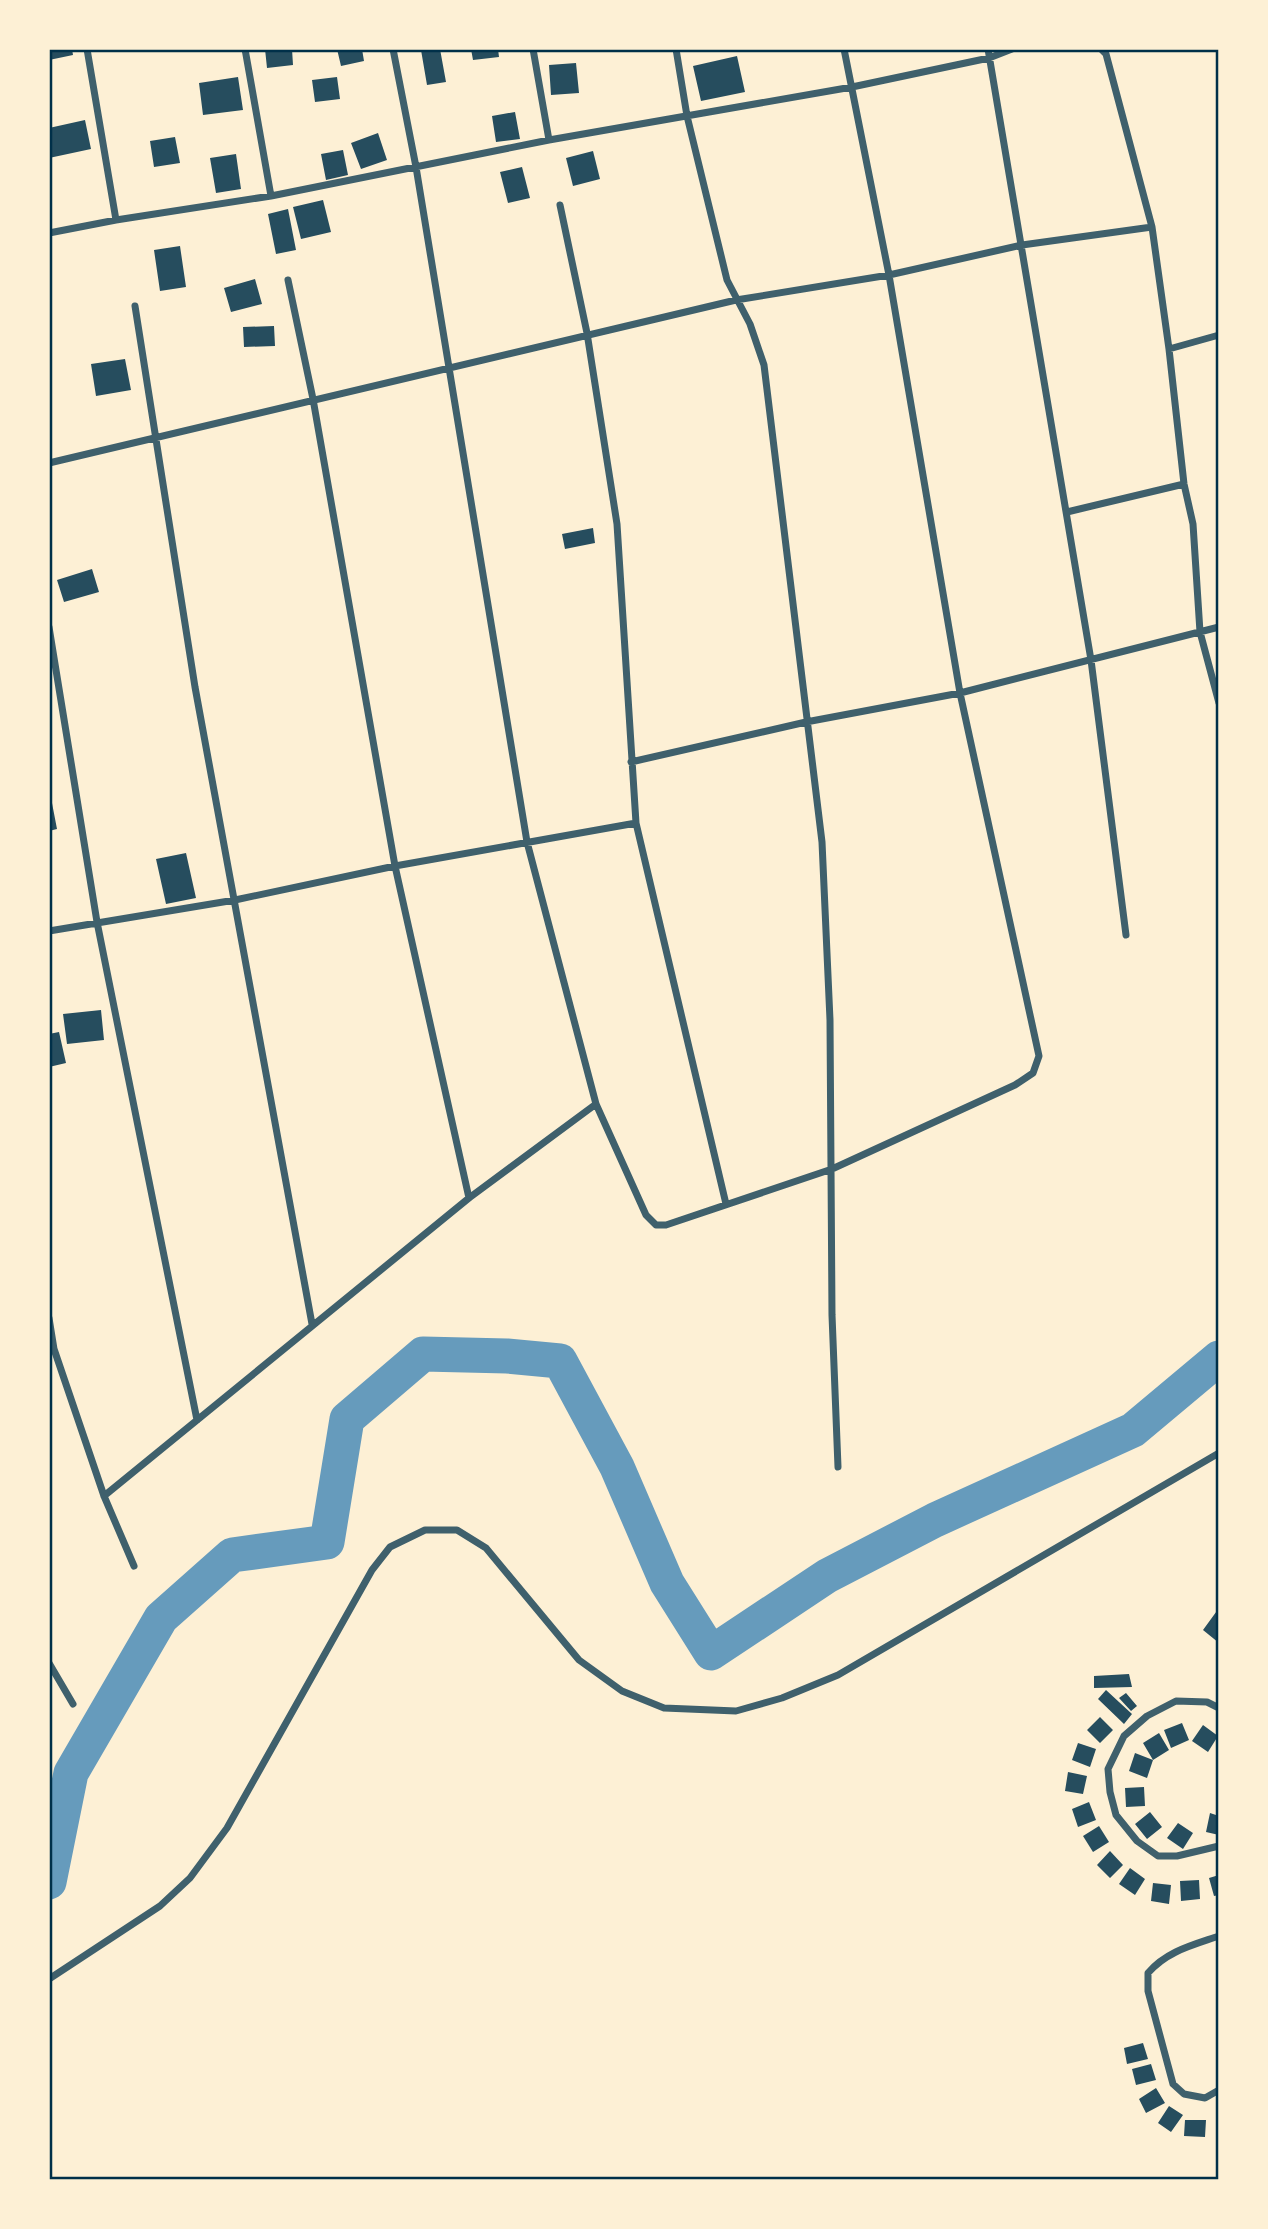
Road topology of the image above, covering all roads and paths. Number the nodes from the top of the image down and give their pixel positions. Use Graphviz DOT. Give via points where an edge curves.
graph roads {
  1 [pos="87,49"];
  2 [pos="245,49"];
  3 [pos="393,49"];
  4 [pos="533,49"];
  5 [pos="676,49"];
  6 [pos="844,49"];
  7 [pos="1012,49"];
  8 [pos="1101,49"];
  9 [pos="988,53"];
  10 [pos="852,86"];
  11 [pos="687,116"];
  12 [pos="549,140"];
  13 [pos="416,167"];
  14 [pos="271,196"];
  15 [pos="560,205"];
  16 [pos="116,220"];
  17 [pos="1152,227"];
  18 [pos="49,233"];
  19 [pos="1022,245"];
  20 [pos="889,275"];
  21 [pos="288,280"];
  22 [pos="736,300"];
  23 [pos="135,306"];
  24 [pos="587,333"];
  25 [pos="1219,335"];
  26 [pos="1169,349"];
  27 [pos="450,367"];
  28 [pos="313,399"];
  29 [pos="157,436"];
  30 [pos="49,463"];
  31 [pos="1184,484"];
  32 [pos="1067,512"];
  33 [pos="1219,627"];
  34 [pos="49,628"];
  35 [pos="1200,632"];
  36 [pos="1091,660"];
  37 [pos="960,693"];
  38 [pos="1219,703"];
  39 [pos="806,722"];
  40 [pos="631,762"];
  41 [pos="636,823"];
  42 [pos="527,842"];
  43 [pos="395,866"];
  44 [pos="235,900"];
  45 [pos="97,922"];
  46 [pos="49,931"];
  47 [pos="1126,935"];
  48 [pos="596,1104"];
  49 [pos="832,1169"];
  50 [pos="469,1198"];
  51 [pos="726,1204"];
  52 [pos="49,1318"];
  53 [pos="312,1324"];
  54 [pos="52,1352"];
  55 [pos="197,1420"];
  56 [pos="1219,1453"];
  57 [pos="838,1467"];
  58 [pos="104,1496"];
  59 [pos="134,1566"];
  60 [pos="49,1663"];
  61 [pos="73,1704"];
  62 [pos="1219,1708"];
  63 [pos="1219,1846"];
  64 [pos="1219,1936"];
  65 [pos="49,1979"];
  66 [pos="1219,2090"];
  1 -- 16 [label="street"];
  2 -- 14 [label="street"];
  3 -- 13 [label="street"];
  4 -- 12 [label="street"];
  5 -- 11 [label="street"];
  6 -- 10 [label="street"];
  7 -- 9 [label="street"];
  8 -- 17 [label="street"];
  9 -- 10 [label="street"];
  9 -- 19 [label="street"];
  10 -- 11 [label="street"];
  10 -- 20 [label="street"];
  11 -- 12 [label="street"];
  11 -- 22 [label="street" via="727,280"];
  12 -- 13 [label="street"];
  13 -- 14 [label="street"];
  13 -- 27 [label="street"];
  14 -- 16 [label="street"];
  15 -- 24 [label="street"];
  16 -- 18 [label="street"];
  17 -- 19 [label="street"];
  17 -- 26 [label="street"];
  19 -- 20 [label="street"];
  19 -- 32 [label="street"];
  20 -- 22 [label="street"];
  20 -- 37 [label="street"];
  21 -- 28 [label="street"];
  22 -- 24 [label="street"];
  22 -- 39 [label="street" via="751,324 764,365"];
  23 -- 29 [label="street"];
  24 -- 27 [label="street"];
  24 -- 40 [label="street" via="617,524"];
  25 -- 26 [label="street"];
  26 -- 31 [label="street"];
  27 -- 28 [label="street"];
  27 -- 42 [label="street"];
  28 -- 29 [label="street"];
  28 -- 43 [label="street"];
  29 -- 30 [label="street"];
  29 -- 44 [label="street" via="195,687"];
  31 -- 32 [label="street"];
  31 -- 35 [label="street" via="1192,524"];
  32 -- 36 [label="street"];
  33 -- 35 [label="street"];
  34 -- 45 [label="street"];
  35 -- 36 [label="street"];
  35 -- 38 [label="street"];
  36 -- 37 [label="street"];
  36 -- 47 [label="street"];
  37 -- 39 [label="street"];
  37 -- 49 [label="street" via="1039,1056 1033,1073 1016,1085"];
  39 -- 40 [label="street"];
  39 -- 49 [label="street" via="822,842"];
  40 -- 41 [label="street"];
  41 -- 42 [label="street"];
  41 -- 51 [label="street"];
  42 -- 43 [label="street"];
  42 -- 48 [label="street"];
  43 -- 44 [label="street"];
  43 -- 50 [label="street"];
  44 -- 45 [label="street"];
  44 -- 53 [label="street"];
  45 -- 46 [label="street"];
  45 -- 55 [label="street"];
  48 -- 50 [label="street"];
  48 -- 51 [label="street" via="646,1215 656,1225"];
  49 -- 51 [label="street"];
  49 -- 57 [label="street"];
  50 -- 53 [label="street"];
  52 -- 54 [label="street"];
  53 -- 55 [label="street"];
  54 -- 58 [label="street"];
  55 -- 58 [label="street"];
  56 -- 65 [label="street" via="838,1675 736,1711 664,1708 622,1691 579,1660 486,1548 457,1530 425,1530 390,1547 372,1570 227,1828 190,1878 160,1906"];
  58 -- 59 [label="street"];
  60 -- 61 [label="street"];
  62 -- 63 [label="street" via="1206,1702 1176,1701 1147,1716 1124,1735 1108,1769 1116,1815 1137,1841 1158,1856"];
  64 -- 66 [label="street" via="1158,1961 1148,1973 1148,1991 1173,2084 1184,2094 1205,2098"];
}
